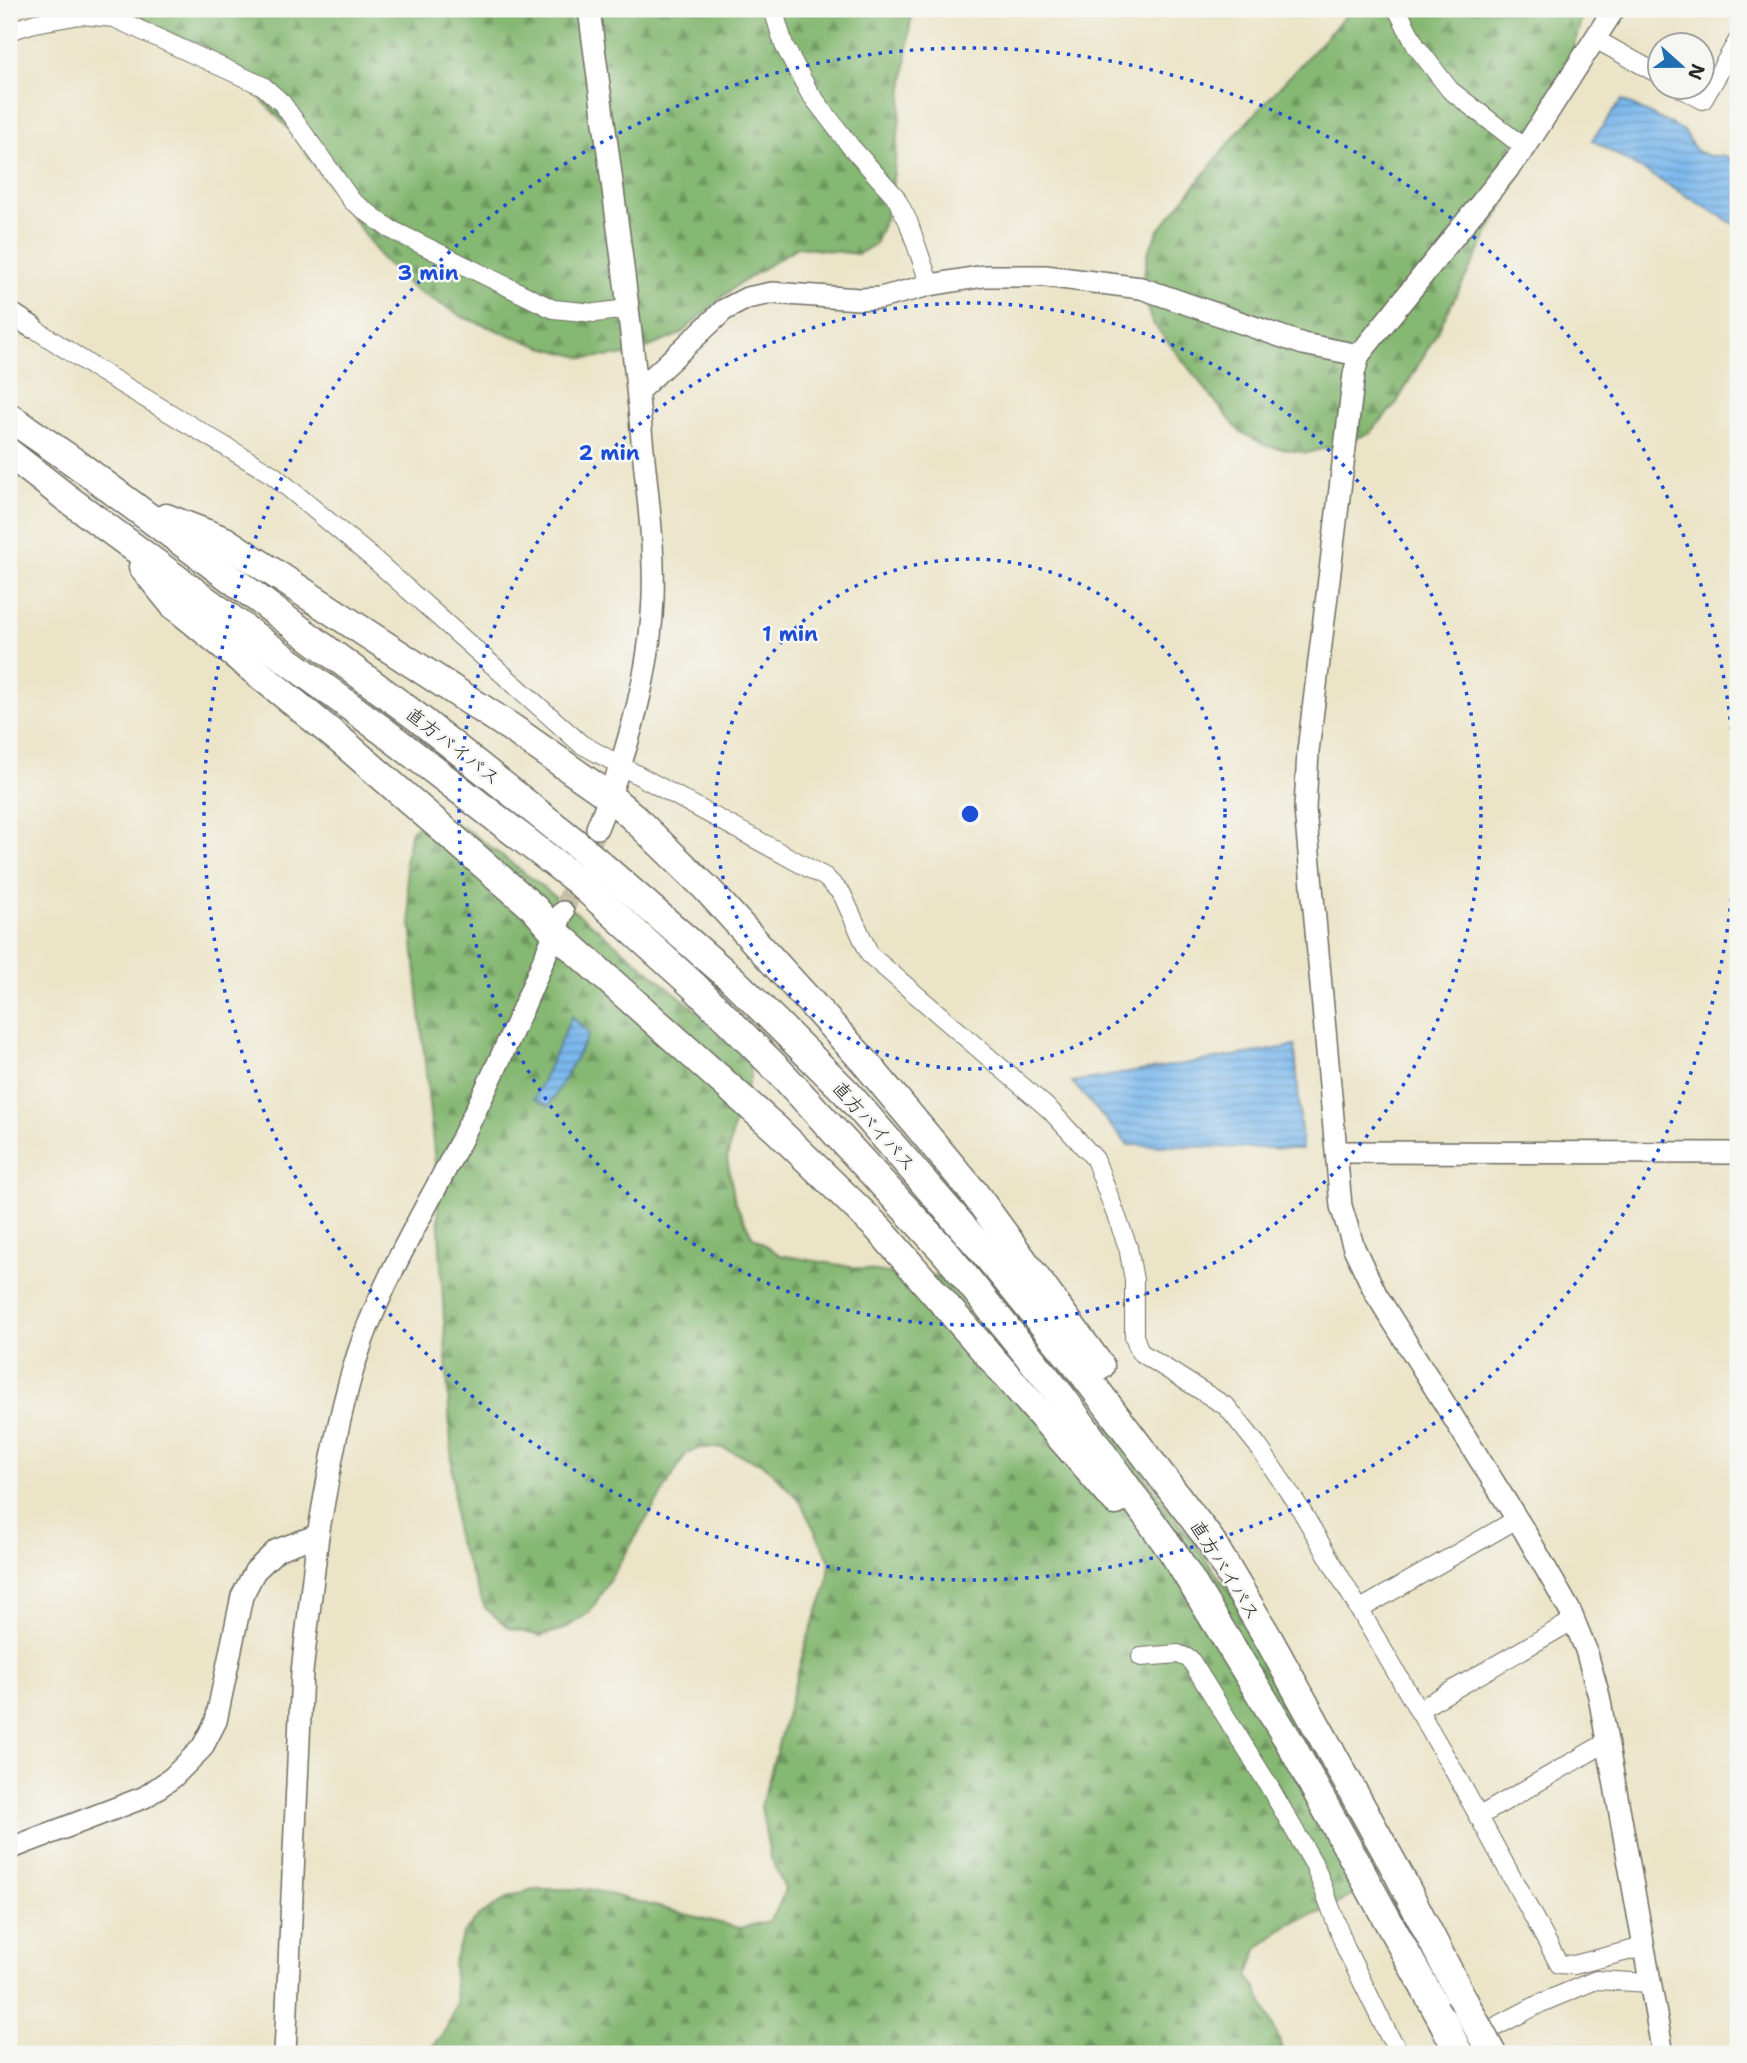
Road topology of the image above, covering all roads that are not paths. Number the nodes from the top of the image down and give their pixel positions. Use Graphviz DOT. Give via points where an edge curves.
graph roads {
  1 [pos="589,9"];
  2 [pos="773,9"];
  3 [pos="1397,9"];
  4 [pos="1614,9"];
  5 [pos="9,31"];
  6 [pos="1595,39"];
  7 [pos="1738,40"];
  8 [pos="1646,67"];
  9 [pos="1716,78"];
  10 [pos="1525,148"];
  11 [pos="930,285"];
  12 [pos="628,310"];
  13 [pos="9,312"];
  14 [pos="32,327"];
  15 [pos="1359,355"];
  16 [pos="638,391"];
  17 [pos="9,417"];
  18 [pos="9,453"];
  19 [pos="131,504"];
  20 [pos="115,534"];
  21 [pos="621,767"];
  22 [pos="610,797"];
  23 [pos="597,828"];
  24 [pos="559,922"];
  25 [pos="1337,1152"];
  26 [pos="1738,1153"];
  27 [pos="1517,1519"];
  28 [pos="318,1535"];
  29 [pos="1210,1540"];
  30 [pos="1173,1552"];
  31 [pos="1359,1610"];
  32 [pos="1574,1620"];
  33 [pos="1141,1657"];
  34 [pos="1418,1710"];
  35 [pos="1607,1742"];
  36 [pos="1478,1817"];
  37 [pos="9,1849"];
  38 [pos="1643,1947"];
  39 [pos="1650,1983"];
  40 [pos="285,2054"];
  41 [pos="1402,2054"];
  42 [pos="1444,2054"];
  43 [pos="1459,2054"];
  44 [pos="1492,2054"];
  45 [pos="1663,2054"];
  1 -- 12 [label="street"];
  2 -- 11 [label="street" via="784,46 809,92 895,196"];
  3 -- 10 [label="street" via="1416,46 1450,90"];
  4 -- 6 [label="street"];
  5 -- 12 [label="street" via="81,15 114,18 263,86 282,103 352,201 390,229 553,309"];
  6 -- 8 [label="street"];
  6 -- 10 [label="street"];
  7 -- 9 [label="street"];
  10 -- 15 [label="street"];
  11 -- 15 [label="street" via="984,276 1045,276 1141,288 1303,344"];
  11 -- 16 [label="street" via="880,298 772,293 747,298 724,310"];
  12 -- 16 [label="street"];
  13 -- 14 [label="street"];
  14 -- 21 [label="street" via="273,475 582,744"];
  15 -- 25 [label="street" via="1308,751 1305,808"];
  16 -- 21 [label="street" via="653,599 643,686"];
  17 -- 19 [label="highway, 直方バイパス"];
  18 -- 20 [label="highway, 直方バイパス"];
  19 -- 22 [label="highway" via="225,541"];
  19 -- 29 [label="highway, 直方バイパス" via="417,717 573,841 733,980 846,1092 979,1246"];
  20 -- 24 [label="highway" via="174,605 345,744 534,908"];
  20 -- 30 [label="highway, 直方バイパス" via="579,882 694,986 780,1072 945,1252 1061,1396"];
  21 -- 22 [label="street"];
  21 -- 31 [label="street" via="825,877 842,894 870,955 1050,1110 1096,1159 1128,1247 1134,1280 1134,1336 1140,1352 1227,1407 1301,1510"];
  22 -- 23 [label="street"];
  22 -- 29 [label="highway" via="707,889 864,1061 974,1193 1178,1474"];
  24 -- 28 [label="street" via="459,1143 382,1291 340,1413"];
  24 -- 30 [label="highway" via="879,1229 1124,1510"];
  25 -- 26 [label="street"];
  25 -- 27 [label="street" via="1341,1206 1376,1294"];
  27 -- 31 [label="street"];
  27 -- 32 [label="street"];
  28 -- 37 [label="street" via="276,1550 255,1571 242,1595 215,1721 202,1748 145,1797"];
  28 -- 40 [label="street" via="302,1672"];
  29 -- 44 [label="highway, 直方バイパス, bridge" via="1399,1875"];
  30 -- 43 [label="highway, 直方バイパス, bridge" via="1289,1741"];
  31 -- 34 [label="street"];
  32 -- 34 [label="street"];
  32 -- 35 [label="street" via="1599,1696"];
  33 -- 41 [label="street" via="1178,1654 1191,1659 1315,1866 1346,1949"];
  34 -- 36 [label="street"];
  35 -- 36 [label="street"];
  35 -- 38 [label="street"];
  36 -- 38 [label="street" via="1559,1964 1574,1965"];
  38 -- 39 [label="street"];
  39 -- 42 [label="street" via="1597,1980 1541,2003"];
  39 -- 45 [label="street"];
}
